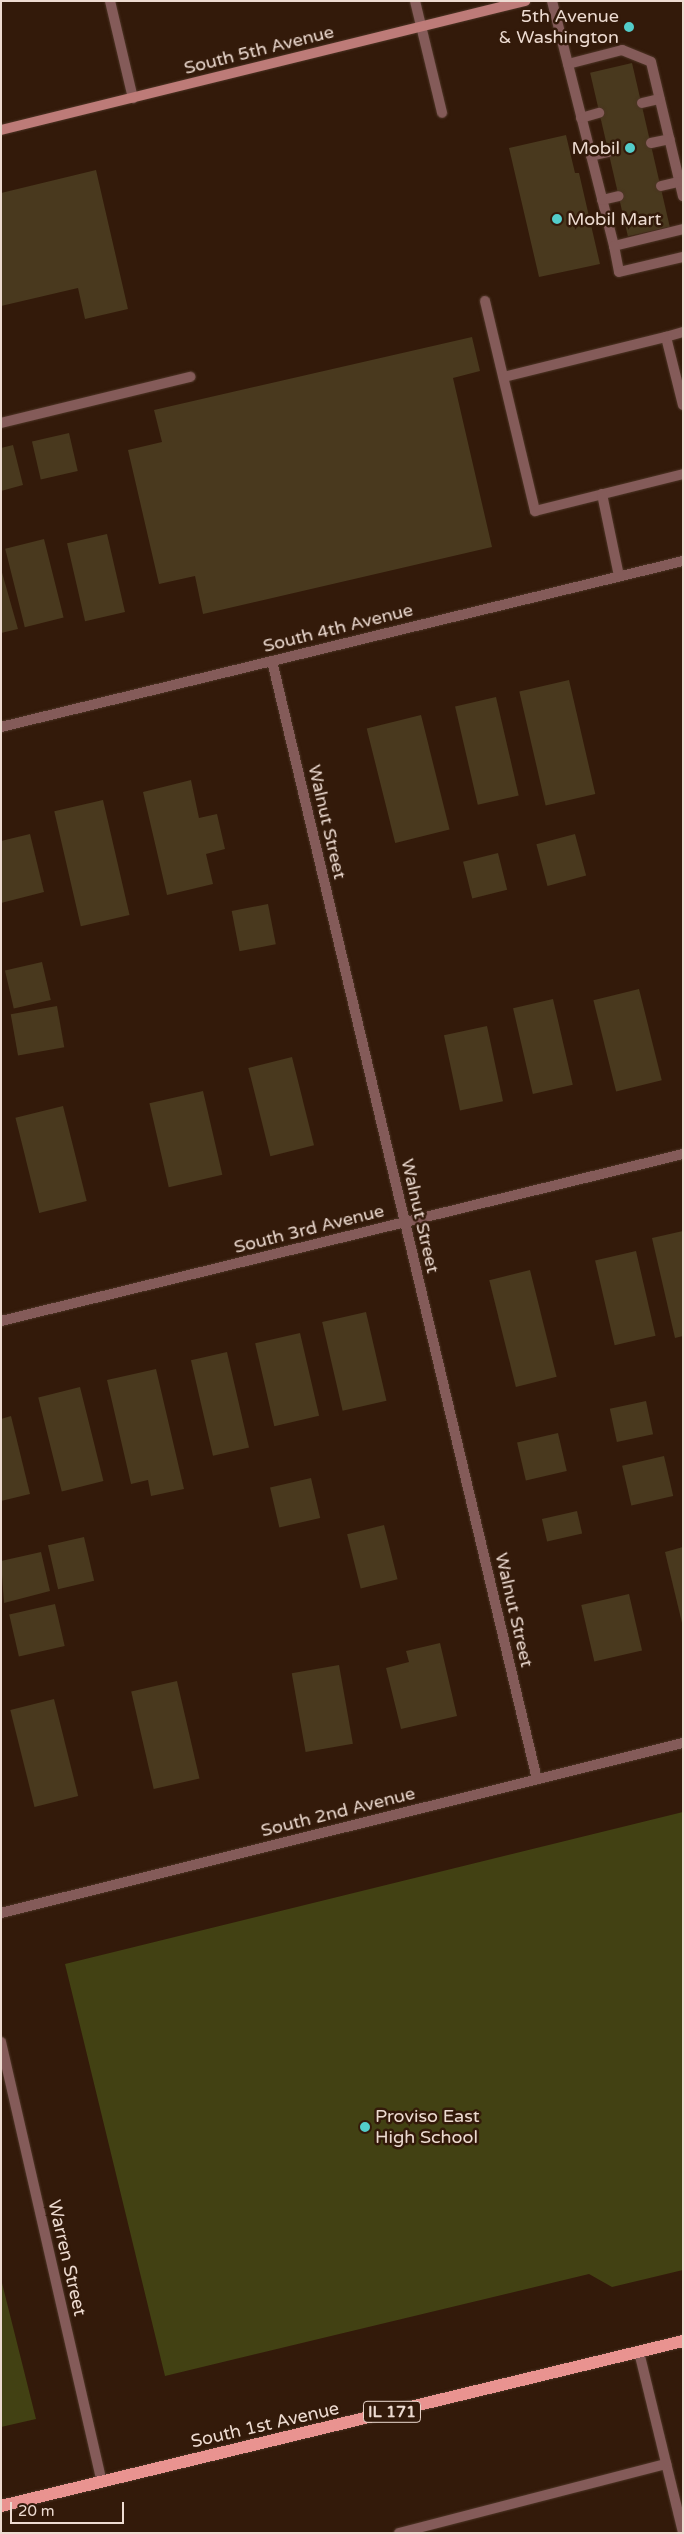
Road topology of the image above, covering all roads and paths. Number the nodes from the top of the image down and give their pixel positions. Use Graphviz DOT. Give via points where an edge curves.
graph roads {
  1 [pos="110,1"];
  2 [pos="415,1"];
  3 [pos="525,1"];
  4 [pos="552,1"];
  5 [pos="492,5"];
  6 [pos="422,27"];
  7 [pos="568,64"];
  8 [pos="133,98"];
  9 [pos="660,99"];
  10 [pos="642,103"];
  11 [pos="442,112"];
  12 [pos="599,113"];
  13 [pos="582,118"];
  14 [pos="1,130"];
  15 [pos="670,139"];
  16 [pos="651,143"];
  17 [pos="609,152"];
  18 [pos="591,156"];
  19 [pos="679,182"];
  20 [pos="661,186"];
  21 [pos="619,196"];
  22 [pos="683,196"];
  23 [pos="602,200"];
  24 [pos="683,229"];
  25 [pos="614,246"];
  26 [pos="683,257"];
  27 [pos="485,301"];
  28 [pos="683,332"];
  29 [pos="666,337"];
  30 [pos="190,377"];
  31 [pos="504,377"];
  32 [pos="683,405"];
  33 [pos="1,423"];
  34 [pos="683,474"];
  35 [pos="602,494"];
  36 [pos="683,561"];
  37 [pos="619,576"];
  38 [pos="272,661"];
  39 [pos="1,727"];
  40 [pos="683,1154"];
  41 [pos="405,1222"];
  42 [pos="1,1321"];
  43 [pos="683,1743"];
  44 [pos="537,1779"];
  45 [pos="1,1913"];
  46 [pos="1,2042"];
  47 [pos="683,2341"];
  48 [pos="639,2352"];
  49 [pos="666,2464"];
  50 [pos="102,2482"];
  51 [pos="1,2506"];
  52 [pos="683,2532"];
  53 [pos="399,2533"];
  1 -- 8 [label="street"];
  2 -- 6 [label="street"];
  3 -- 5 [label="street, South 5th Avenue"];
  4 -- 7 [label="street"];
  5 -- 6 [label="street, South 5th Avenue"];
  6 -- 8 [label="street, South 5th Avenue"];
  6 -- 11 [label="street"];
  7 -- 9 [label="street" via="622,50 651,62"];
  7 -- 13 [label="street"];
  8 -- 14 [label="street, South 5th Avenue"];
  9 -- 10 [label="street"];
  9 -- 15 [label="street"];
  12 -- 13 [label="street"];
  13 -- 18 [label="street"];
  15 -- 16 [label="street"];
  15 -- 19 [label="street"];
  17 -- 18 [label="street"];
  18 -- 23 [label="street"];
  19 -- 20 [label="street"];
  19 -- 22 [label="street"];
  21 -- 23 [label="street"];
  23 -- 25 [label="street"];
  24 -- 25 [label="street"];
  25 -- 26 [label="street" via="619,272"];
  27 -- 31 [label="street"];
  28 -- 29 [label="street"];
  29 -- 31 [label="street"];
  29 -- 32 [label="street"];
  30 -- 33 [label="street"];
  31 -- 35 [label="street" via="535,511"];
  34 -- 35 [label="street"];
  35 -- 37 [label="street"];
  36 -- 37 [label="street, South 4th Avenue"];
  37 -- 38 [label="street, South 4th Avenue"];
  38 -- 39 [label="street, South 4th Avenue"];
  38 -- 41 [label="street, Walnut Street"];
  40 -- 41 [label="street, South 3rd Avenue"];
  41 -- 42 [label="street, South 3rd Avenue"];
  41 -- 44 [label="street, Walnut Street"];
  43 -- 44 [label="street, South 2nd Avenue"];
  44 -- 45 [label="street, South 2nd Avenue"];
  46 -- 50 [label="street, Warren Street"];
  47 -- 48 [label="main road, South 1st Avenue / IL 171"];
  48 -- 49 [label="street"];
  48 -- 50 [label="main road, South 1st Avenue / IL 171"];
  49 -- 52 [label="street"];
  49 -- 53 [label="street"];
  50 -- 51 [label="main road, South 1st Avenue / IL 171"];
}
